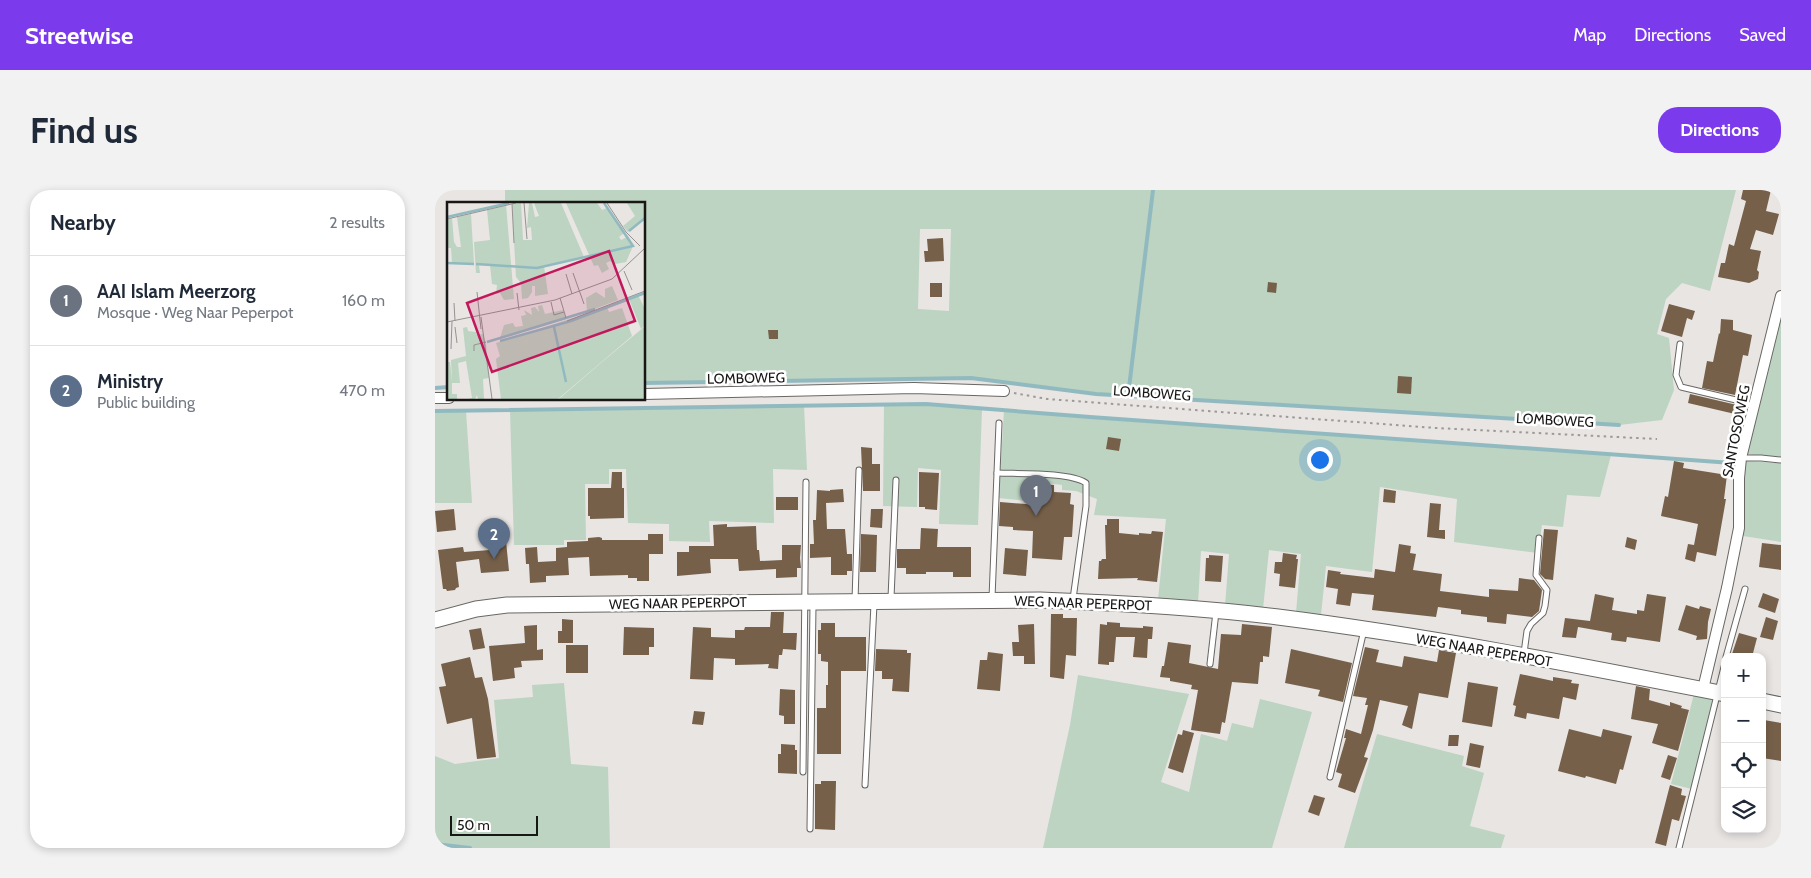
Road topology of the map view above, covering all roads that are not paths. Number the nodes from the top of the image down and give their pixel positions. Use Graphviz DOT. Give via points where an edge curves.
graph roads {
  1 [pos="1781,296"];
  2 [pos="1680,344"];
  3 [pos="1003,391"];
  4 [pos="645,394"];
  5 [pos="1753,406"];
  6 [pos="999,423"];
  7 [pos="1741,458"];
  8 [pos="1781,460"];
  9 [pos="859,470"];
  10 [pos="997,473"];
  11 [pos="896,480"];
  12 [pos="806,482"];
  13 [pos="1539,538"];
  14 [pos="1745,590"];
  15 [pos="890,601"];
  16 [pos="992,601"];
  17 [pos="809,602"];
  18 [pos="855,602"];
  19 [pos="875,602"];
  20 [pos="1073,602"];
  21 [pos="1216,611"];
  22 [pos="435,620"];
  23 [pos="1365,630"];
  24 [pos="1727,653"];
  25 [pos="1523,656"];
  26 [pos="1210,664"];
  27 [pos="1721,675"];
  28 [pos="1715,692"];
  29 [pos="1766,702"];
  30 [pos="1781,704"];
  31 [pos="803,772"];
  32 [pos="1331,777"];
  33 [pos="865,785"];
  34 [pos="810,829"];
  35 [pos="1679,848"];
  1 -- 5 [label="street, SANTOSOWEG"];
  2 -- 5 [label="lane" via="1676,375 1681,387"];
  3 -- 4 [label="street, LOMBOWEG" via="914,388"];
  5 -- 7 [label="street, SANTOSOWEG"];
  6 -- 10 [label="lane"];
  7 -- 8 [label="lane"];
  7 -- 28 [label="street, SANTOSOWEG" via="1739,528 1727,588"];
  9 -- 18 [label="lane"];
  10 -- 16 [label="lane"];
  10 -- 20 [label="lane" via="1066,476 1086,483"];
  11 -- 15 [label="lane"];
  12 -- 17 [label="lane"];
  13 -- 25 [label="lane" via="1536,574 1547,590 1545,606 1543,614 1527,631"];
  14 -- 24 [label="lane"];
  15 -- 16 [label="street, WEG NAAR PEPERPOT"];
  15 -- 19 [label="street, WEG NAAR PEPERPOT"];
  16 -- 20 [label="street, WEG NAAR PEPERPOT"];
  17 -- 18 [label="street, WEG NAAR PEPERPOT"];
  17 -- 22 [label="street, WEG NAAR PEPERPOT" via="507,605"];
  17 -- 31 [label="lane"];
  17 -- 34 [label="lane"];
  18 -- 19 [label="street, WEG NAAR PEPERPOT"];
  19 -- 33 [label="lane"];
  20 -- 21 [label="street, WEG NAAR PEPERPOT"];
  21 -- 23 [label="street, WEG NAAR PEPERPOT"];
  21 -- 26 [label="lane"];
  23 -- 25 [label="street, WEG NAAR PEPERPOT"];
  23 -- 32 [label="lane"];
  25 -- 28 [label="street, WEG NAAR PEPERPOT"];
  27 -- 28 [label="lane"];
  28 -- 35 [label="lane"];
  29 -- 30 [label="street"];
}
